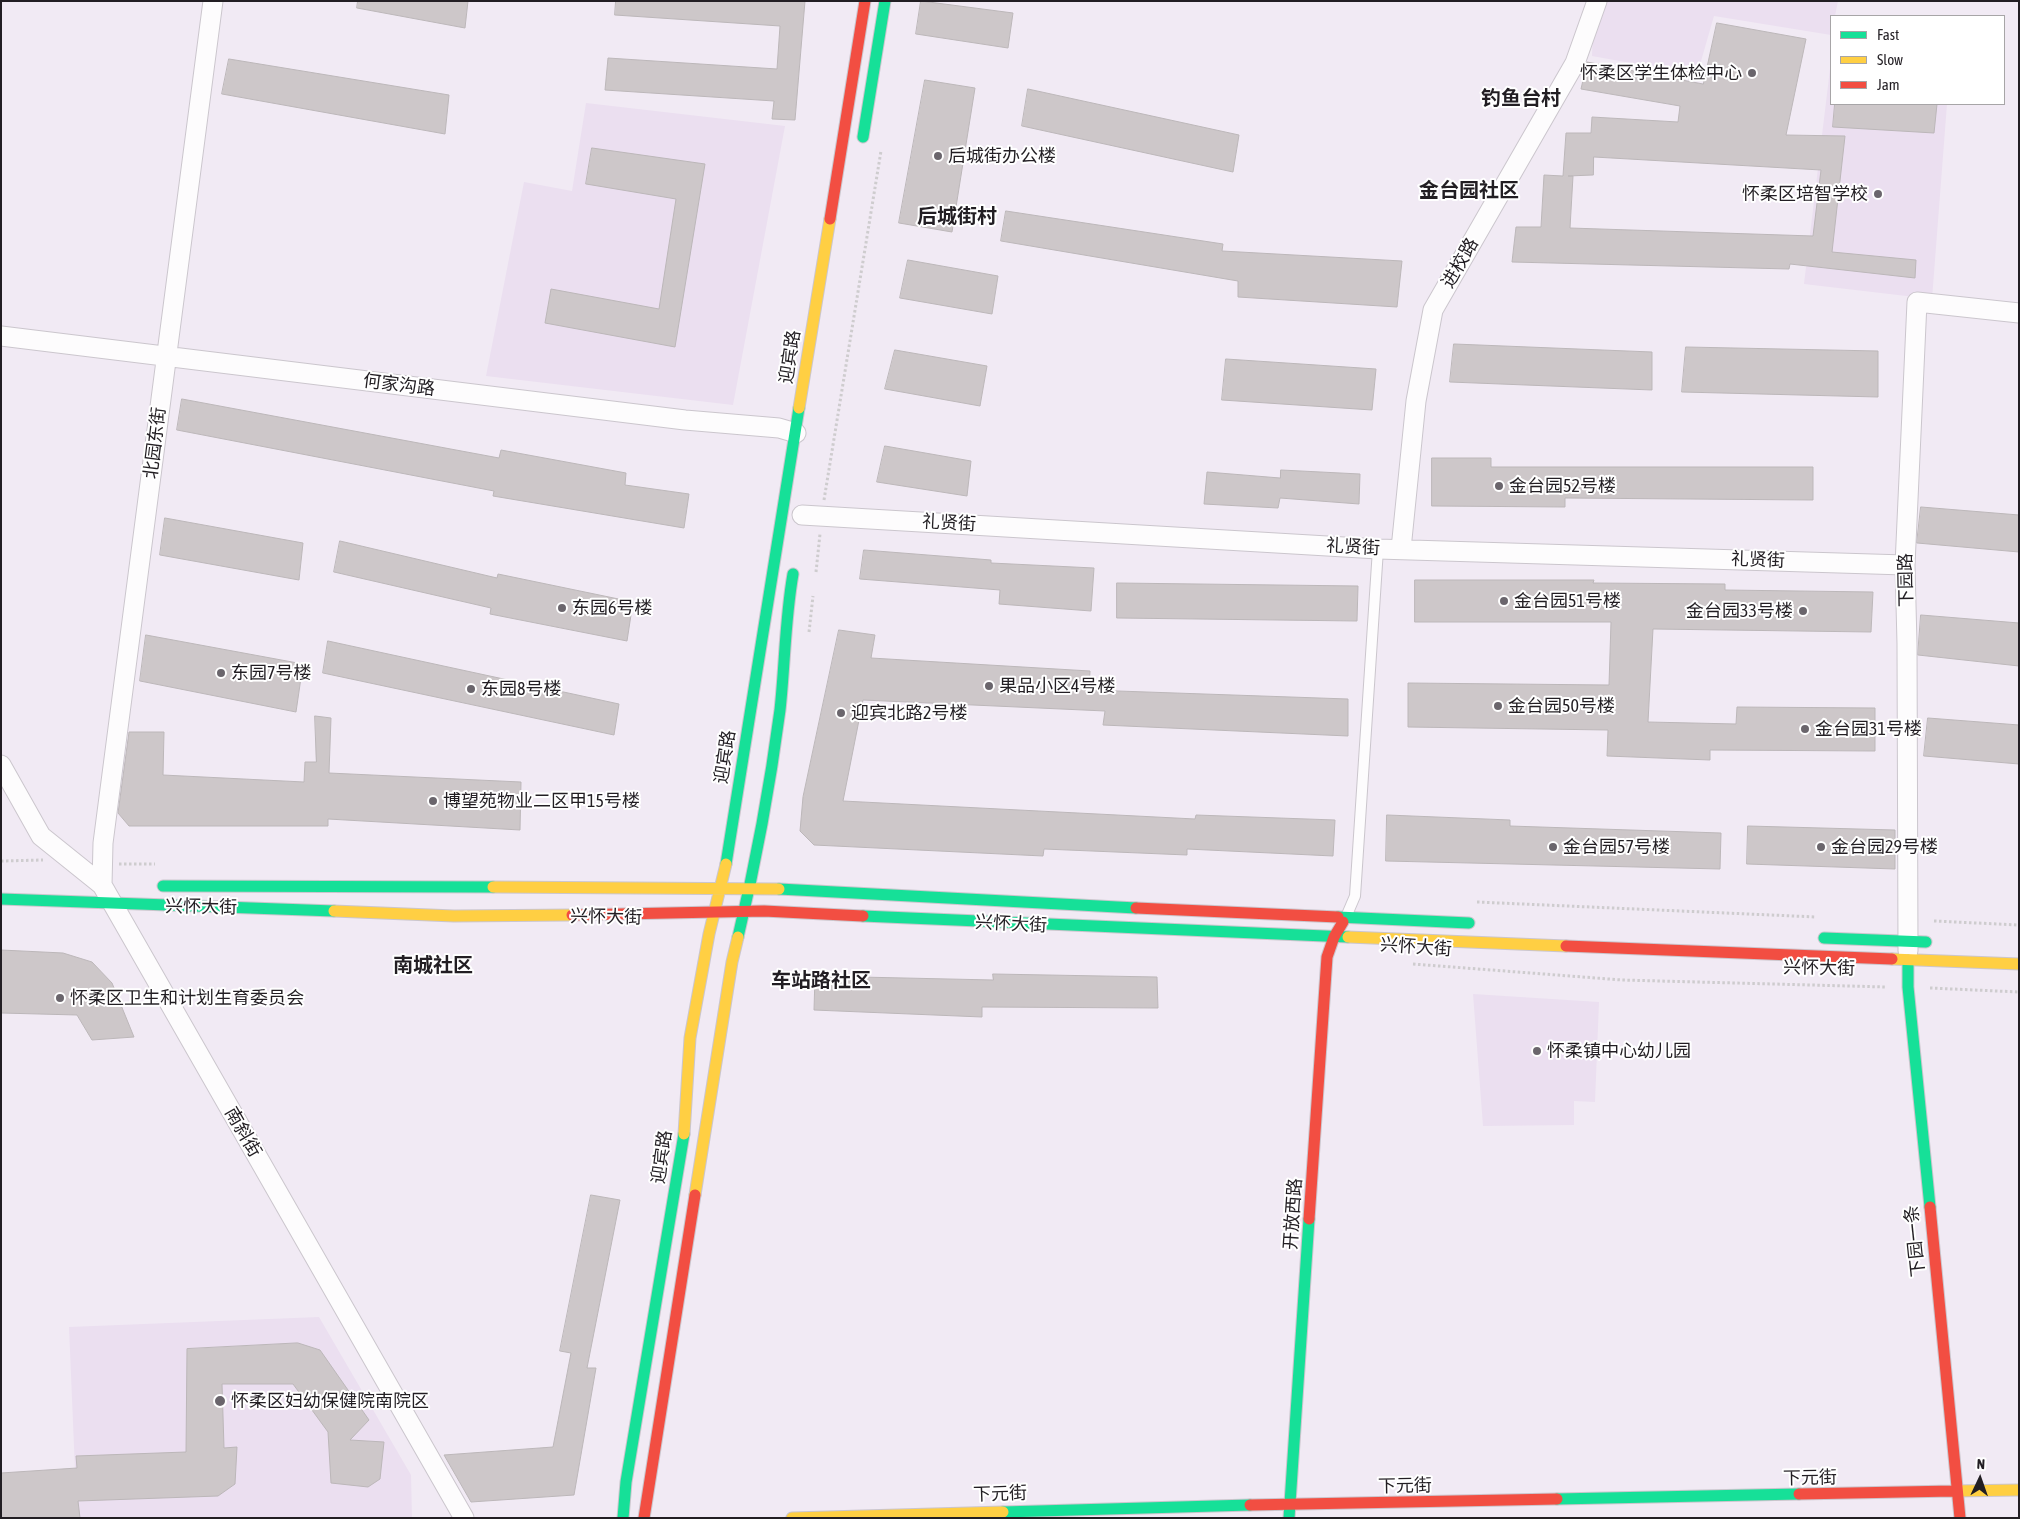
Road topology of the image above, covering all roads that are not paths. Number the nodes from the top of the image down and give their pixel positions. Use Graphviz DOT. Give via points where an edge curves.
graph roads {
  1 [pos="213,1"];
  2 [pos="865,1"];
  3 [pos="885,1"];
  4 [pos="1597,1"];
  5 [pos="861,146"];
  6 [pos="2019,313"];
  7 [pos="1,336"];
  8 [pos="167,356"];
  9 [pos="796,433"];
  10 [pos="802,515"];
  11 [pos="1378,549"];
  12 [pos="1400,549"];
  13 [pos="795,562"];
  14 [pos="1905,565"];
  15 [pos="1,765"];
  16 [pos="151,886"];
  17 [pos="720,888"];
  18 [pos="102,889"];
  19 [pos="748,889"];
  20 [pos="1,899"];
  21 [pos="742,912"];
  22 [pos="715,913"];
  23 [pos="1345,918"];
  24 [pos="1480,923"];
  25 [pos="1334,936"];
  26 [pos="1808,937"];
  27 [pos="1908,941"];
  28 [pos="1937,942"];
  29 [pos="1908,960"];
  30 [pos="2019,964"];
  31 [pos="2019,1490"];
  32 [pos="1957,1492"];
  33 [pos="1290,1504"];
  34 [pos="1959,1512"];
  35 [pos="464,1518"];
  36 [pos="623,1518"];
  37 [pos="644,1518"];
  38 [pos="792,1518"];
  39 [pos="1289,1518"];
  1 -- 8 [label="street, 北园东街"];
  2 -- 9 [label="main road, 迎宾路"];
  3 -- 5 [label="main road"];
  4 -- 12 [label="street, 进校路" via="1575,63 1433,310 1416,401"];
  6 -- 14 [label="street, 下园路" via="1917,302"];
  7 -- 8 [label="street, 何家沟路"];
  8 -- 9 [label="street, 何家沟路" via="685,420 780,428"];
  8 -- 18 [label="street, 北园东街" via="103,843"];
  9 -- 17 [label="main road, 迎宾路"];
  10 -- 11 [label="street, 礼贤街"];
  11 -- 12 [label="street, 礼贤街"];
  11 -- 23 [label="lane" via="1355,896"];
  12 -- 14 [label="street, 礼贤街"];
  13 -- 19 [label="main road" via="787,606 780,709"];
  14 -- 27 [label="street, 下园路"];
  15 -- 18 [label="street, 南斜街" via="41,836"];
  16 -- 17 [label="main road, 兴怀大街"];
  17 -- 19 [label="main road, 兴怀大街"];
  17 -- 22 [label="main road, 迎宾路"];
  18 -- 20 [label="main road, 兴怀大街"];
  18 -- 22 [label="main road, 兴怀大街" via="454,916"];
  18 -- 35 [label="street, 南斜街"];
  19 -- 21 [label="main road"];
  19 -- 23 [label="main road, 兴怀大街"];
  21 -- 22 [label="main road, 兴怀大街"];
  21 -- 25 [label="main road, 兴怀大街"];
  21 -- 37 [label="main road"];
  22 -- 36 [label="main road, 迎宾路" via="690,1038 684,1139 626,1482"];
  23 -- 24 [label="main road, 兴怀大街"];
  23 -- 25 [label="main road, 开放西路"];
  25 -- 29 [label="main road, 兴怀大街"];
  25 -- 33 [label="main road, 开放西路" via="1327,957"];
  26 -- 27 [label="main road, 兴怀大街"];
  27 -- 28 [label="main road, 兴怀大街"];
  27 -- 29 [label="street, 下园路"];
  29 -- 30 [label="main road, 兴怀大街"];
  29 -- 32 [label="main road, 下园一条"];
  31 -- 32 [label="main road, 下元街"];
  32 -- 33 [label="main road, 下元街"];
  32 -- 34 [label="main road, 下园一条"];
  33 -- 38 [label="main road, 下元街"];
  33 -- 39 [label="main road, 开放西路"];
}
